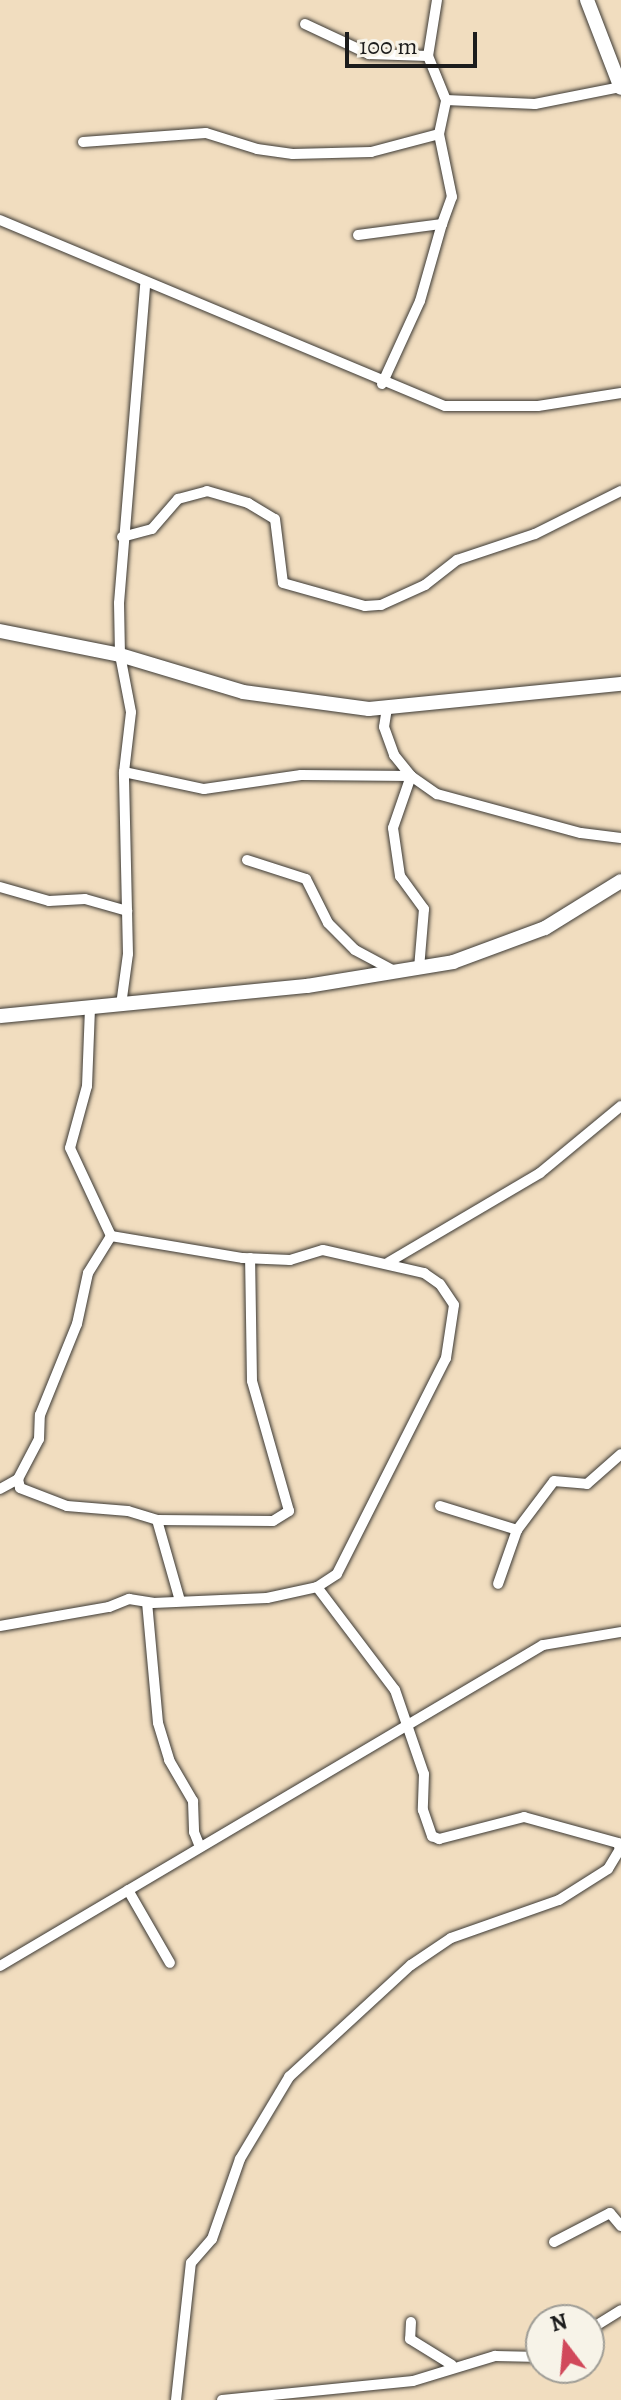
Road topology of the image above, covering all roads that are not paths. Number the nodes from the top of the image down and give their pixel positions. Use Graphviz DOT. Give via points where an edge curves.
graph roads {
  1 [pos="437,0"];
  2 [pos="587,0"];
  3 [pos="305,24"];
  4 [pos="428,56"];
  5 [pos="620,80"];
  6 [pos="446,100"];
  7 [pos="439,134"];
  8 [pos="83,142"];
  9 [pos="0,220"];
  10 [pos="442,224"];
  11 [pos="358,235"];
  12 [pos="145,285"];
  13 [pos="382,384"];
  14 [pos="621,393"];
  15 [pos="621,491"];
  16 [pos="122,537"];
  17 [pos="0,631"];
  18 [pos="120,655"];
  19 [pos="621,684"];
  20 [pos="387,708"];
  21 [pos="124,772"];
  22 [pos="411,776"];
  23 [pos="621,838"];
  24 [pos="247,860"];
  25 [pos="621,881"];
  26 [pos="0,887"];
  27 [pos="127,911"];
  28 [pos="419,968"];
  29 [pos="396,972"];
  30 [pos="121,1005"];
  31 [pos="90,1008"];
  32 [pos="0,1016"];
  33 [pos="621,1106"];
  34 [pos="111,1236"];
  35 [pos="250,1258"];
  36 [pos="389,1262"];
  37 [pos="621,1454"];
  38 [pos="18,1479"];
  39 [pos="0,1489"];
  40 [pos="440,1506"];
  41 [pos="157,1520"];
  42 [pos="517,1530"];
  43 [pos="498,1584"];
  44 [pos="317,1587"];
  45 [pos="180,1601"];
  46 [pos="147,1602"];
  47 [pos="0,1626"];
  48 [pos="621,1632"];
  49 [pos="406,1726"];
  50 [pos="200,1847"];
  51 [pos="620,1848"];
  52 [pos="608,1869"];
  53 [pos="621,1874"];
  54 [pos="128,1890"];
  55 [pos="170,1963"];
  56 [pos="0,1966"];
  57 [pos="621,2226"];
  58 [pos="554,2242"];
  59 [pos="621,2310"];
  60 [pos="411,2322"];
  61 [pos="605,2324"];
  62 [pos="525,2357"];
  63 [pos="452,2365"];
  64 [pos="176,2400"];
  65 [pos="222,2400"];
  1 -- 4 [label="street"];
  2 -- 5 [label="street"];
  3 -- 4 [label="street" via="369,54"];
  4 -- 6 [label="street"];
  5 -- 6 [label="street" via="535,104"];
  6 -- 7 [label="street"];
  7 -- 8 [label="street" via="371,152 293,154 206,133"];
  7 -- 10 [label="street" via="452,189"];
  9 -- 12 [label="street"];
  10 -- 11 [label="street"];
  10 -- 13 [label="street" via="420,301"];
  12 -- 13 [label="street"];
  12 -- 16 [label="street"];
  13 -- 14 [label="street" via="445,406 538,406"];
  15 -- 16 [label="street" via="535,534 457,560 425,585 381,605 365,606 283,583 275,519 248,503 207,491 178,499 152,529"];
  16 -- 18 [label="street"];
  17 -- 18 [label="street"];
  18 -- 20 [label="street" via="243,692"];
  18 -- 21 [label="street" via="131,712"];
  19 -- 20 [label="street"];
  20 -- 22 [label="street" via="386,740"];
  21 -- 22 [label="street" via="216,789 301,775"];
  21 -- 27 [label="street"];
  22 -- 23 [label="street" via="437,794 581,833"];
  22 -- 28 [label="street" via="393,828 400,876 424,909"];
  24 -- 29 [label="street" via="306,879 328,923 355,950"];
  25 -- 28 [label="street" via="545,928 453,962"];
  26 -- 27 [label="street" via="49,901 85,899"];
  27 -- 30 [label="street"];
  28 -- 29 [label="street"];
  29 -- 30 [label="street"];
  30 -- 31 [label="street"];
  31 -- 32 [label="street"];
  31 -- 34 [label="street" via="87,1086 70,1148"];
  33 -- 36 [label="street" via="540,1173"];
  34 -- 35 [label="street"];
  34 -- 38 [label="street" via="88,1273 77,1324 40,1415 39,1439"];
  35 -- 36 [label="street" via="303,1259 323,1250"];
  35 -- 41 [label="street" via="252,1381 289,1511 273,1521"];
  36 -- 44 [label="street" via="432,1276 454,1305 454,1326 436,1386 358,1535 337,1574"];
  37 -- 42 [label="street" via="587,1484 554,1481"];
  38 -- 39 [label="street"];
  38 -- 41 [label="street" via="20,1488 67,1506 128,1511"];
  40 -- 42 [label="street"];
  41 -- 45 [label="street"];
  42 -- 43 [label="street"];
  44 -- 45 [label="street" via="267,1598"];
  44 -- 49 [label="street" via="389,1679"];
  45 -- 46 [label="street"];
  46 -- 47 [label="street" via="129,1599"];
  46 -- 50 [label="street" via="158,1723 169,1760 193,1801"];
  48 -- 49 [label="street" via="543,1645"];
  49 -- 50 [label="street"];
  49 -- 51 [label="street" via="424,1774 423,1810 432,1836 439,1839 524,1817"];
  50 -- 54 [label="street"];
  51 -- 52 [label="street"];
  52 -- 53 [label="street"];
  52 -- 64 [label="street" via="559,1900 451,1938 411,1965 289,2077 240,2159 212,2239 191,2263"];
  54 -- 55 [label="street"];
  54 -- 56 [label="street"];
  57 -- 58 [label="street" via="610,2213"];
  59 -- 61 [label="street"];
  60 -- 63 [label="street" via="410,2339"];
  62 -- 63 [label="street" via="495,2356"];
  63 -- 65 [label="street" via="413,2381"];
}
